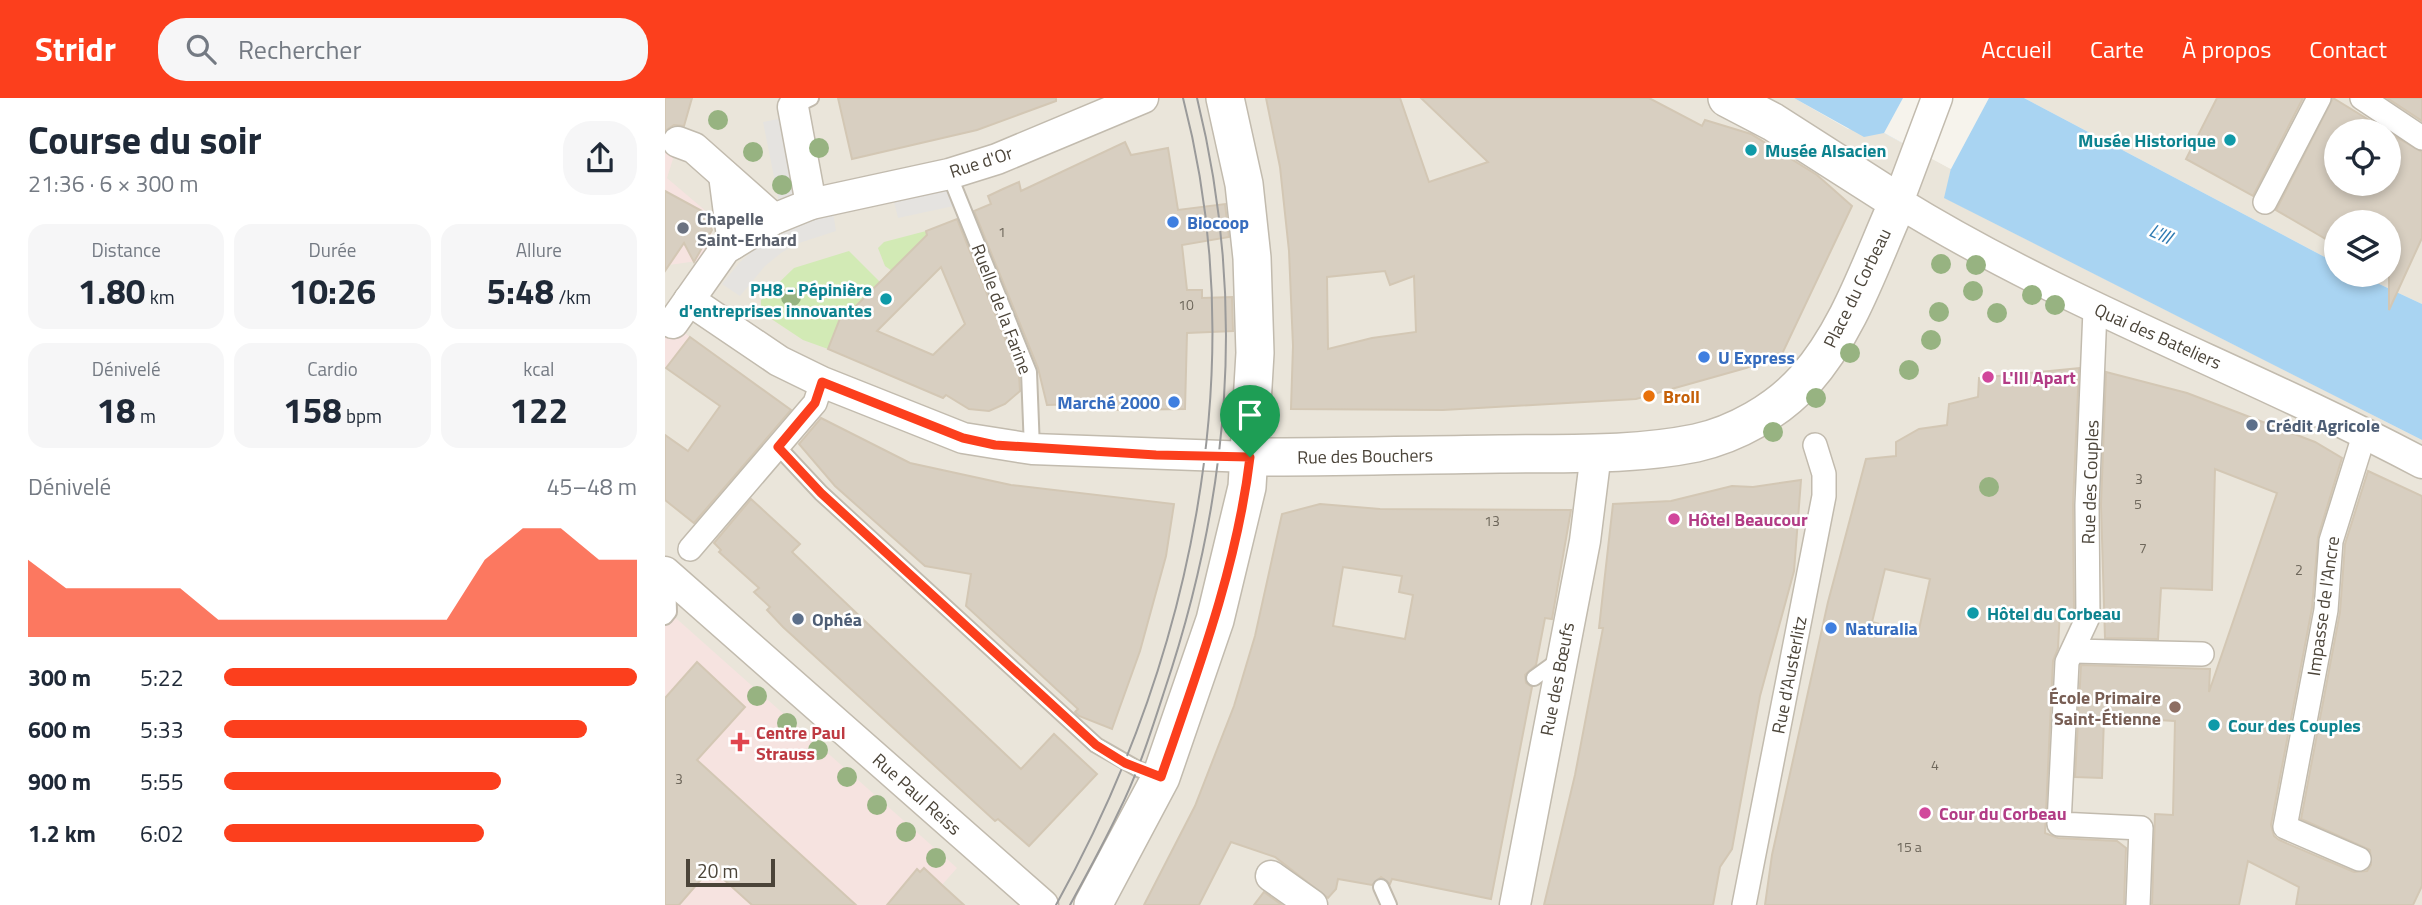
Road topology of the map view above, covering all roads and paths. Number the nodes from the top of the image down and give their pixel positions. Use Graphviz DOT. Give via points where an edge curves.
graph roads {
  1 [pos="1143,98"];
  2 [pos="1225,98"];
  3 [pos="1727,98"];
  4 [pos="1937,98"];
  5 [pos="2319,98"];
  6 [pos="2362,98"];
  7 [pos="802,102"];
  8 [pos="2422,138"];
  9 [pos="678,142"];
  10 [pos="949,173"];
  11 [pos="724,174"];
  12 [pos="1903,186"];
  13 [pos="2265,202"];
  14 [pos="811,204"];
  15 [pos="774,219"];
  16 [pos="733,244"];
  17 [pos="2095,310"];
  18 [pos="681,311"];
  19 [pos="822,382"];
  20 [pos="1782,401"];
  21 [pos="2365,432"];
  22 [pos="1815,445"];
  23 [pos="778,447"];
  24 [pos="1032,449"];
  25 [pos="1596,453"];
  26 [pos="1250,457"];
  27 [pos="2422,463"];
  28 [pos="690,549"];
  29 [pos="667,573"];
  30 [pos="665,617"];
  31 [pos="2073,650"];
  32 [pos="2202,654"];
  33 [pos="1560,660"];
  34 [pos="1534,678"];
  35 [pos="1161,777"];
  36 [pos="2359,859"];
  37 [pos="1271,876"];
  38 [pos="1381,887"];
  39 [pos="1043,905"];
  40 [pos="1093,905"];
  41 [pos="1312,905"];
  42 [pos="1389,905"];
  43 [pos="1515,905"];
  44 [pos="1744,905"];
  45 [pos="2138,905"];
  1 -- 10 [label="street, Rue d'Or" via="997,159"];
  2 -- 26 [label="street" via="1244,184 1252,258 1255,353"];
  3 -- 12 [label="street"];
  4 -- 12 [label="street"];
  5 -- 13 [label="street"];
  6 -- 8 [label="street"];
  7 -- 14 [label="street"];
  9 -- 11 [label="street" via="694,148"];
  10 -- 14 [label="street, Rue d'Or"];
  10 -- 24 [label="lane, Ruelle de la Farine" via="1029,372"];
  11 -- 15 [label="street"];
  11 -- 16 [label="street"];
  12 -- 17 [label="street, Quai des Bateliers"];
  12 -- 20 [label="street, Place du Corbeau" via="1841,327 1804,381"];
  14 -- 15 [label="street, Rue d'Or"];
  15 -- 16 [label="street, Rue d'Or"];
  16 -- 18 [label="street, Rue d'Or"];
  17 -- 21 [label="street, Quai des Bateliers"];
  17 -- 31 [label="street, Rue des Couples" via="2087,505 2088,617"];
  18 -- 19 [label="street, Rue des Bouchers"];
  19 -- 23 [label="street" via="815,403"];
  19 -- 24 [label="street, Rue des Bouchers" via="963,438"];
  20 -- 25 [label="street, Rue des Bouchers" via="1747,424 1697,442"];
  21 -- 27 [label="street, Quai des Bateliers"];
  21 -- 36 [label="street, Impasse de l'Ancre" via="2331,541 2326,610 2285,827"];
  22 -- 44 [label="street, Rue d'Austerlitz" via="1824,474 1824,496"];
  23 -- 28 [label="street"];
  23 -- 35 [label="lane" via="821,493 1096,745"];
  24 -- 26 [label="street, Rue des Bouchers"];
  25 -- 26 [label="street, Rue des Bouchers"];
  25 -- 33 [label="street, Rue des Bœufs" via="1585,541"];
  26 -- 35 [label="street" via="1215,620"];
  29 -- 30 [label="lane" via="669,612"];
  29 -- 39 [label="street, Rue Paul Reiss"];
  31 -- 32 [label="street"];
  31 -- 45 [label="street, Rue des Couples" via="2067,663 2059,824 2141,828"];
  33 -- 34 [label="lane"];
  33 -- 43 [label="street, Rue des Bœufs"];
  35 -- 40 [label="street"];
  37 -- 41 [label="street"];
  38 -- 42 [label="lane"];
}
